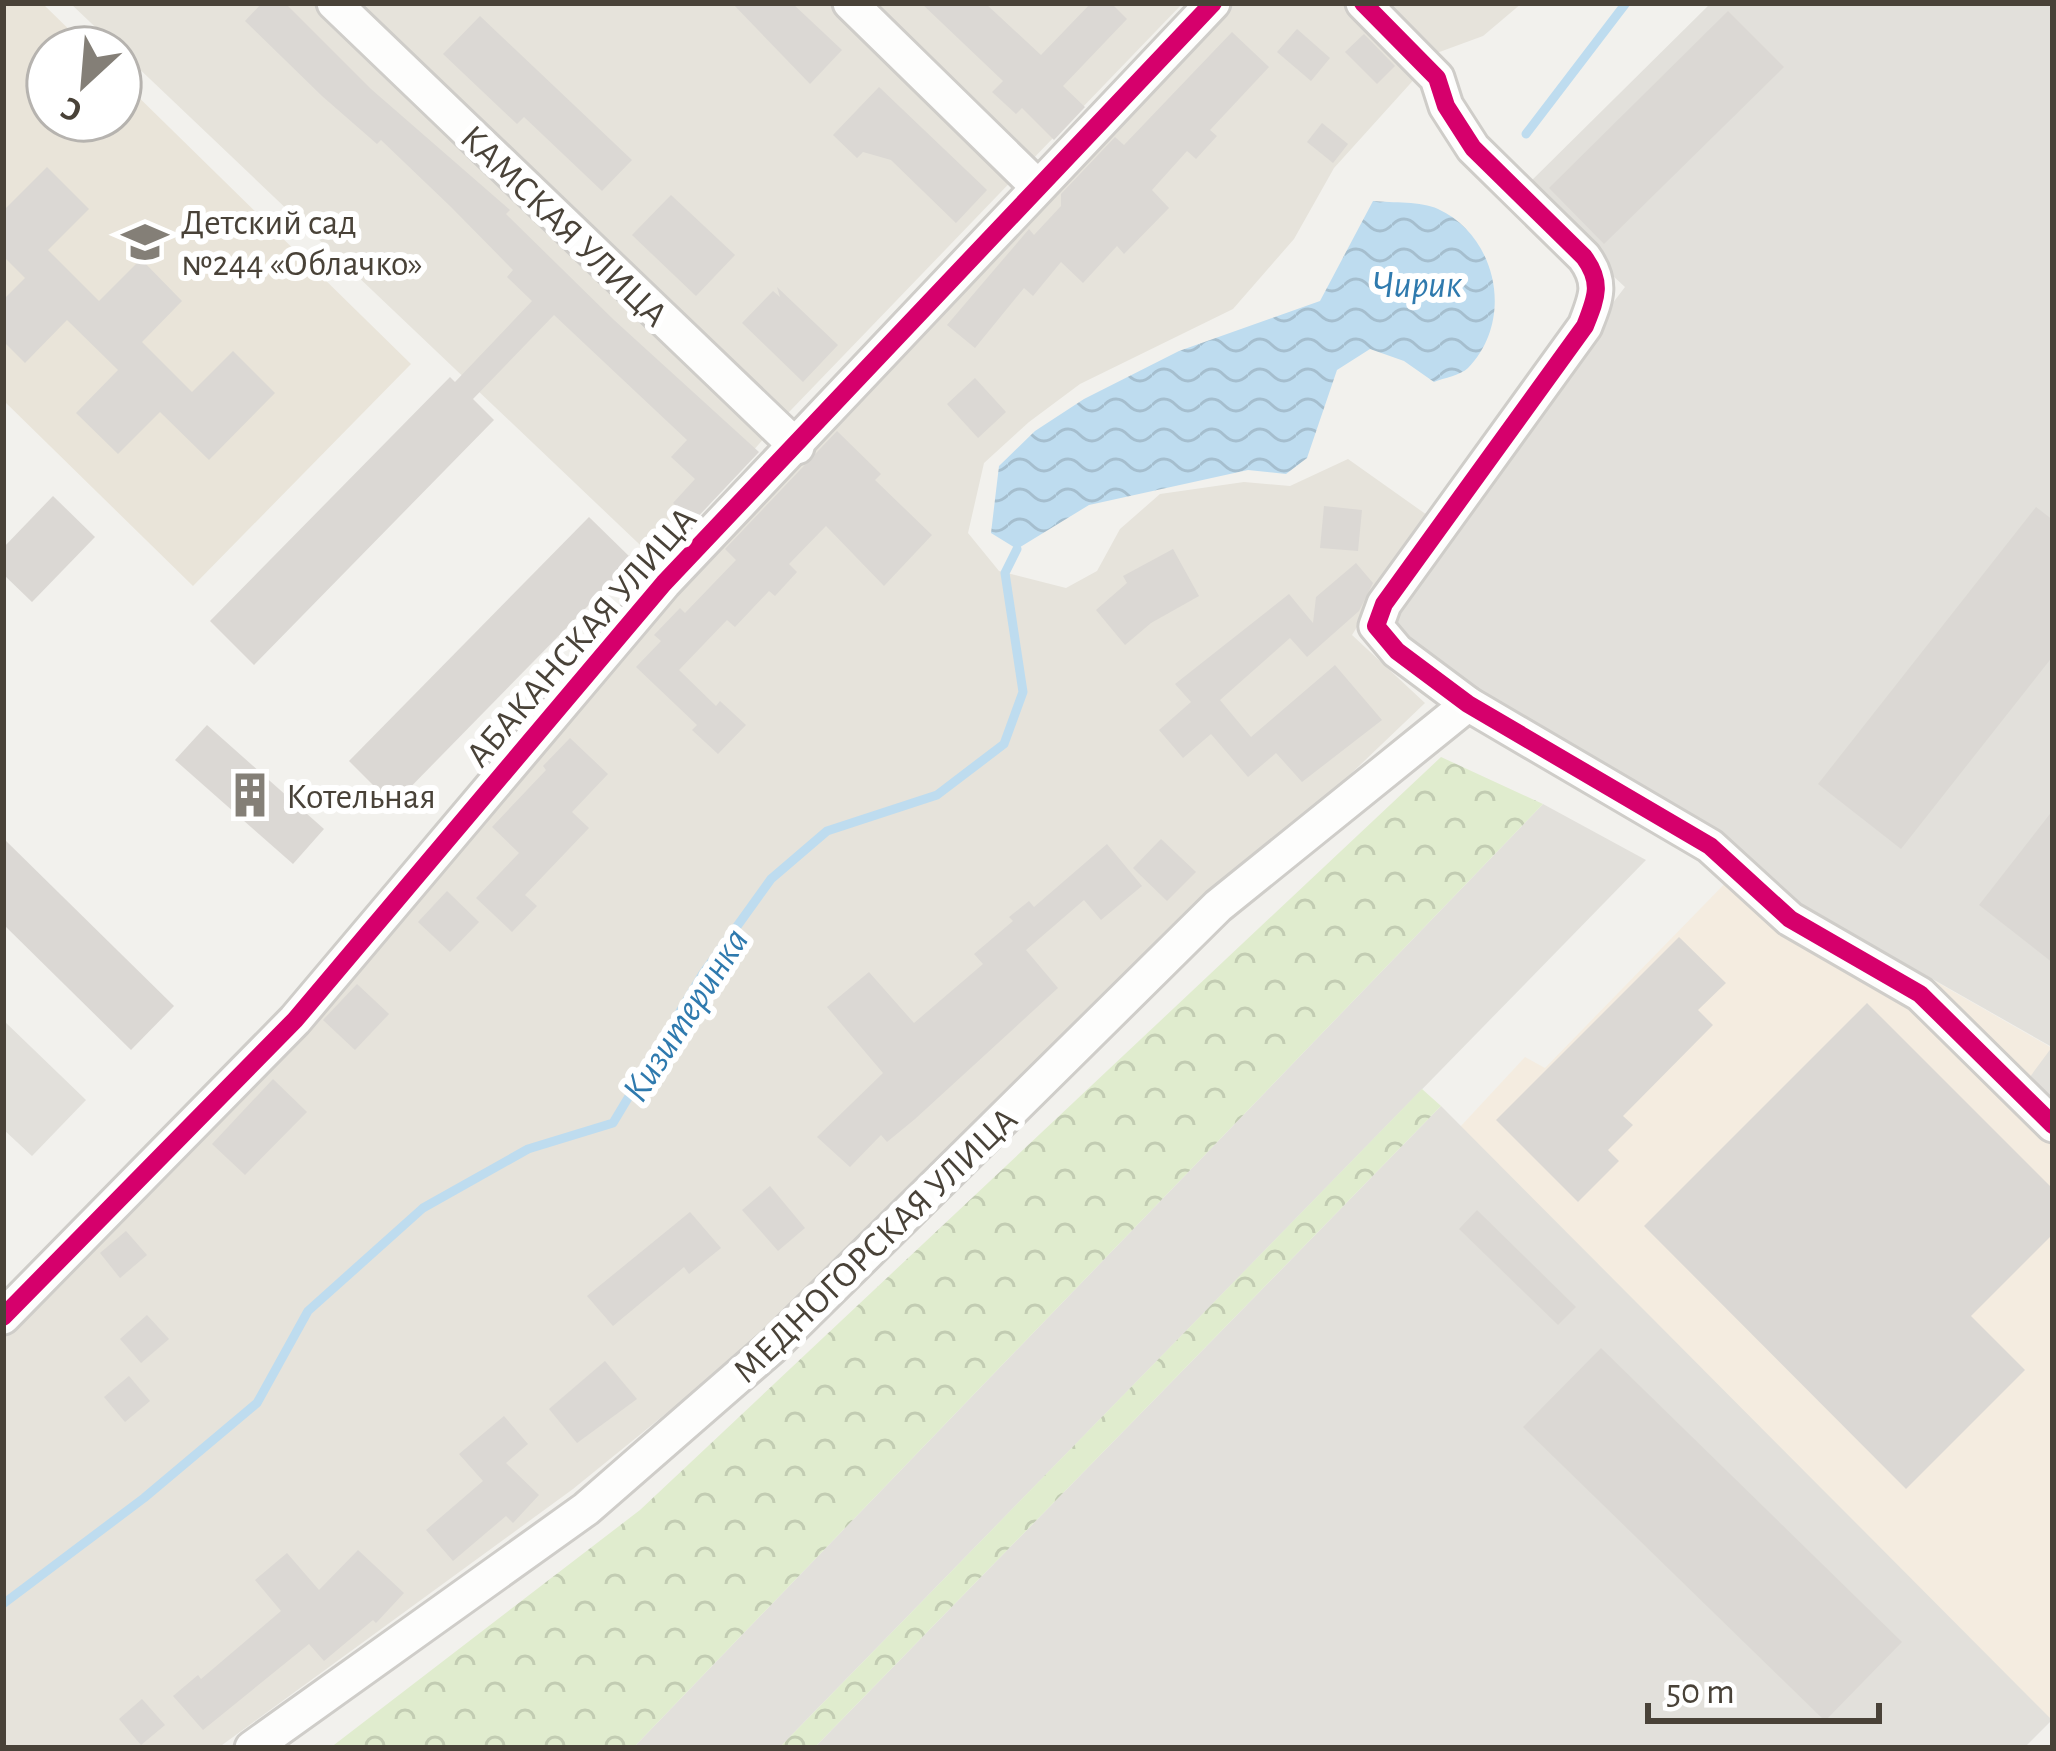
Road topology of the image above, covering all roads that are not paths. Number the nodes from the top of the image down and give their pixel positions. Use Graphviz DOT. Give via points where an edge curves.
graph roads {
  1 [pos="334,3"];
  2 [pos="850,3"];
  3 [pos="1213,3"];
  4 [pos="1363,3"];
  5 [pos="1038,187"];
  6 [pos="796,447"];
  7 [pos="1468,704"];
  8 [pos="2053,1125"];
  9 [pos="3,1317"];
  10 [pos="251,1748"];
  1 -- 6 [label="street, КАМСКАЯ УЛИЦА"];
  2 -- 5 [label="street"];
  3 -- 5 [label="street, АБАКАНСКАЯ УЛИЦА"];
  4 -- 7 [label="street" via="1437,78 1473,148 1584,257 1599,291 1585,326 1384,604 1376,626 1396,651"];
  5 -- 6 [label="street, АБАКАНСКАЯ УЛИЦА"];
  6 -- 9 [label="street, АБАКАНСКАЯ УЛИЦА" via="664,583 295,1020"];
  7 -- 8 [label="street" via="1710,846 1790,919 1920,994"];
  7 -- 10 [label="street, МЕДНОГОРСКАЯ УЛИЦА" via="1218,906 772,1347 586,1510"];
}
